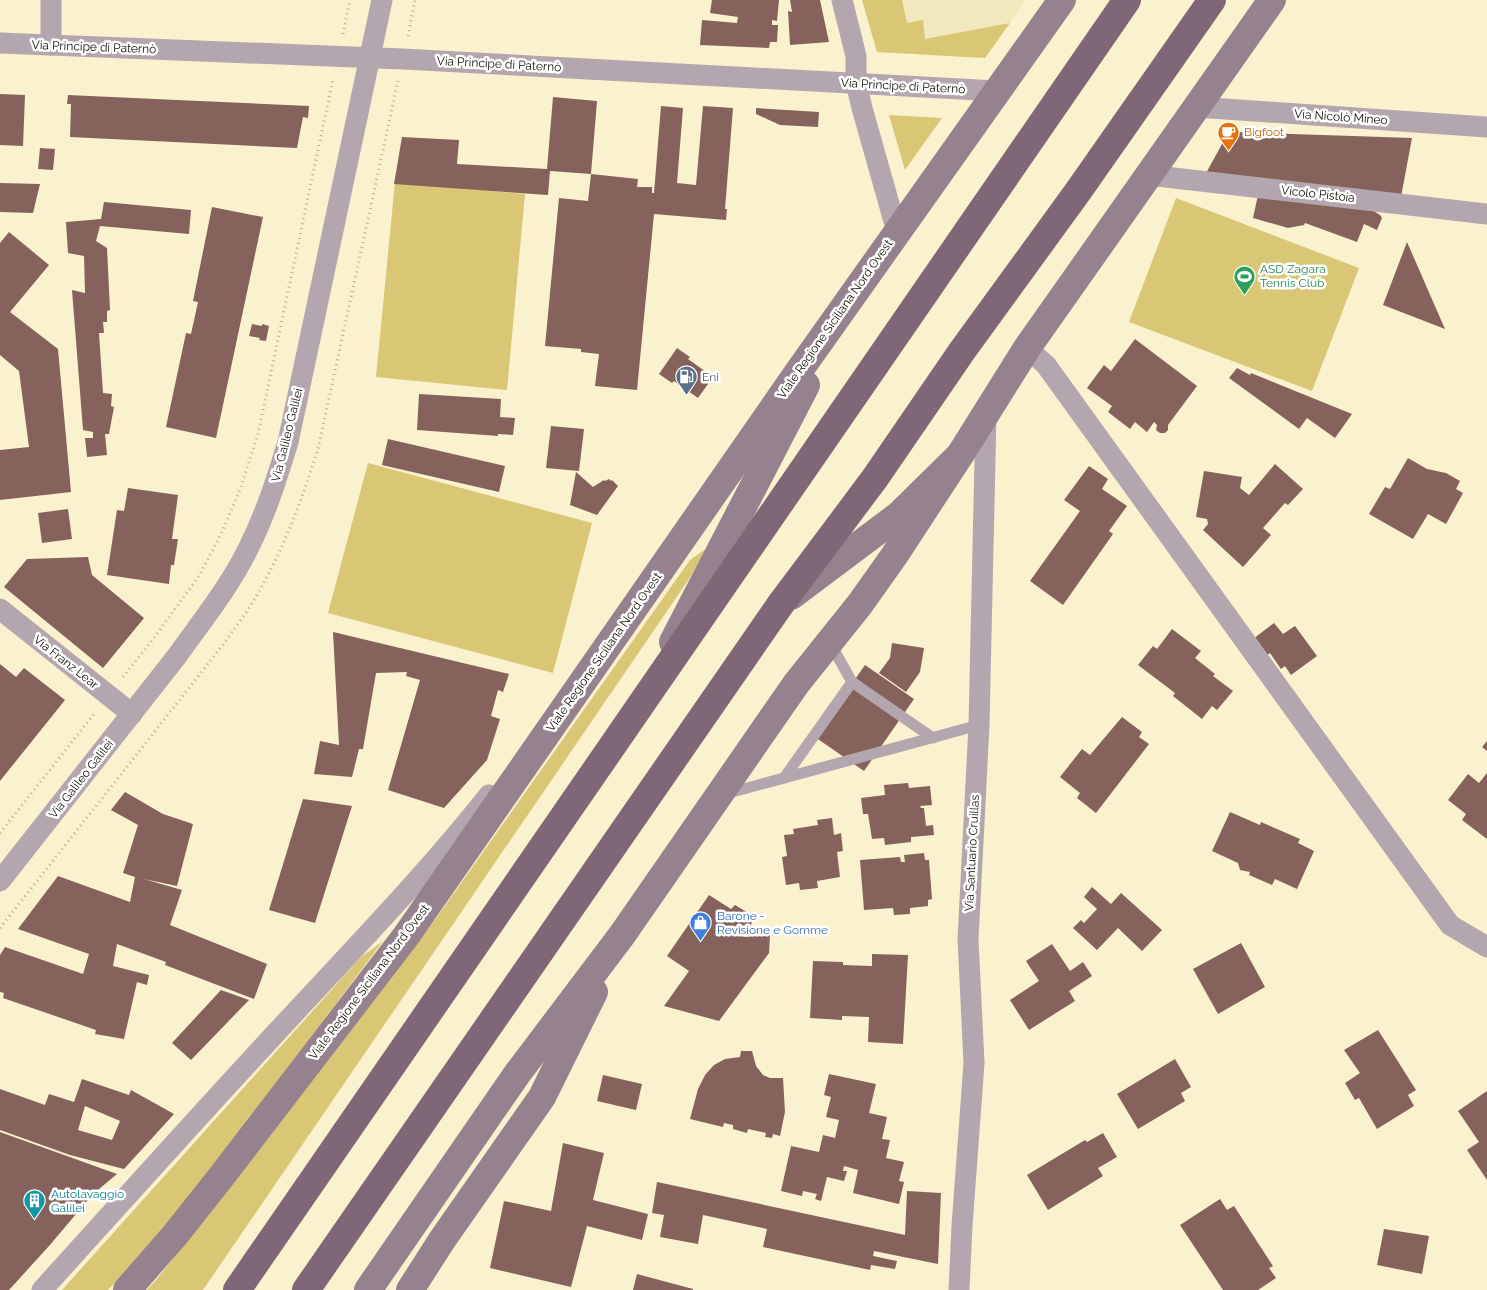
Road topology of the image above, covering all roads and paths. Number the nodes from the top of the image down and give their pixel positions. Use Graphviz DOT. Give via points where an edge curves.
graph roads {
  1 [pos="51,0"];
  2 [pos="350,0"];
  3 [pos="382,0"];
  4 [pos="415,0"];
  5 [pos="842,0"];
  6 [pos="1062,0"];
  7 [pos="1127,0"];
  8 [pos="1212,0"];
  9 [pos="1272,0"];
  10 [pos="344,27"];
  11 [pos="408,32"];
  12 [pos="0,43"];
  13 [pos="51,45"];
  14 [pos="370,57"];
  15 [pos="333,79"];
  16 [pos="856,83"];
  17 [pos="398,84"];
  18 [pos="997,91"];
  19 [pos="1196,107"];
  20 [pos="1487,127"];
  21 [pos="1148,175"];
  22 [pos="1487,214"];
  23 [pos="897,232"];
  24 [pos="856,288"];
  25 [pos="1027,348"];
  26 [pos="986,415"];
  27 [pos="960,455"];
  28 [pos="780,605"];
  29 [pos="0,609"];
  30 [pos="830,643"];
  31 [pos="602,654"];
  32 [pos="120,680"];
  33 [pos="852,682"];
  34 [pos="132,714"];
  35 [pos="635,716"];
  36 [pos="90,719"];
  37 [pos="979,725"];
  38 [pos="933,738"];
  39 [pos="784,778"];
  40 [pos="719,796"];
  41 [pos="0,833"];
  42 [pos="0,881"];
  43 [pos="0,928"];
  44 [pos="622,935"];
  45 [pos="1487,947"];
  46 [pos="42,1290"];
  47 [pos="127,1290"];
  48 [pos="237,1290"];
  49 [pos="306,1290"];
  50 [pos="368,1290"];
  51 [pos="410,1290"];
  52 [pos="959,1290"];
  1 -- 13 [label="street"];
  2 -- 10 [label="path"];
  3 -- 14 [label="street, Via Galileo Galilei"];
  4 -- 11 [label="path"];
  5 -- 16 [label="street" via="856,56"];
  6 -- 18 [label="street, Viale Regione Siciliana Nord Ovest"];
  7 -- 35 [label="main road"];
  8 -- 28 [label="main road" via="875,478"];
  9 -- 19 [label="street"];
  12 -- 13 [label="street, Via Principe di Paternò"];
  13 -- 14 [label="street, Via Principe di Paternò"];
  14 -- 16 [label="street, Via Principe di Paternò"];
  14 -- 34 [label="street, Via Galileo Galilei" via="288,442 272,495 249,548 225,589"];
  15 -- 32 [label="path" via="258,434 239,492 222,534 199,576"];
  16 -- 18 [label="street, Via Principe di Paternò"];
  16 -- 23 [label="street"];
  17 -- 43 [label="path" via="318,449 300,504 275,560 251,605 222,646"];
  18 -- 23 [label="street, Viale Regione Siciliana Nord Ovest"];
  19 -- 20 [label="street, Via Nicolò Mineo"];
  19 -- 21 [label="street"];
  21 -- 22 [label="street, Vicolo Pistoia"];
  21 -- 25 [label="street"];
  23 -- 24 [label="street, Viale Regione Siciliana Nord Ovest"];
  24 -- 31 [label="street, Viale Regione Siciliana Nord Ovest"];
  24 -- 35 [label="street"];
  25 -- 26 [label="street"];
  25 -- 45 [label="street" via="1046,365 1450,926"];
  26 -- 27 [label="street"];
  26 -- 37 [label="street, Via Santuario Cruillas"];
  27 -- 28 [label="street" via="899,515"];
  27 -- 30 [label="street" via="894,556"];
  28 -- 49 [label="main road"];
  29 -- 34 [label="street, Via Franz Lear"];
  30 -- 33 [label="lane"];
  30 -- 40 [label="street" via="796,684"];
  31 -- 46 [label="street" via="449,845"];
  31 -- 47 [label="street, Viale Regione Siciliana Nord Ovest" via="406,936 221,1177"];
  33 -- 38 [label="lane"];
  33 -- 39 [label="lane"];
  34 -- 42 [label="street, Via Galileo Galilei"];
  35 -- 48 [label="main road"];
  36 -- 41 [label="path"];
  37 -- 38 [label="lane"];
  37 -- 52 [label="street, Via Santuario Cruillas" via="968,939 974,1063"];
  38 -- 39 [label="lane"];
  39 -- 40 [label="lane"];
  40 -- 44 [label="street"];
  44 -- 50 [label="street" via="517,1074"];
  44 -- 51 [label="street" via="542,1098"];
}
